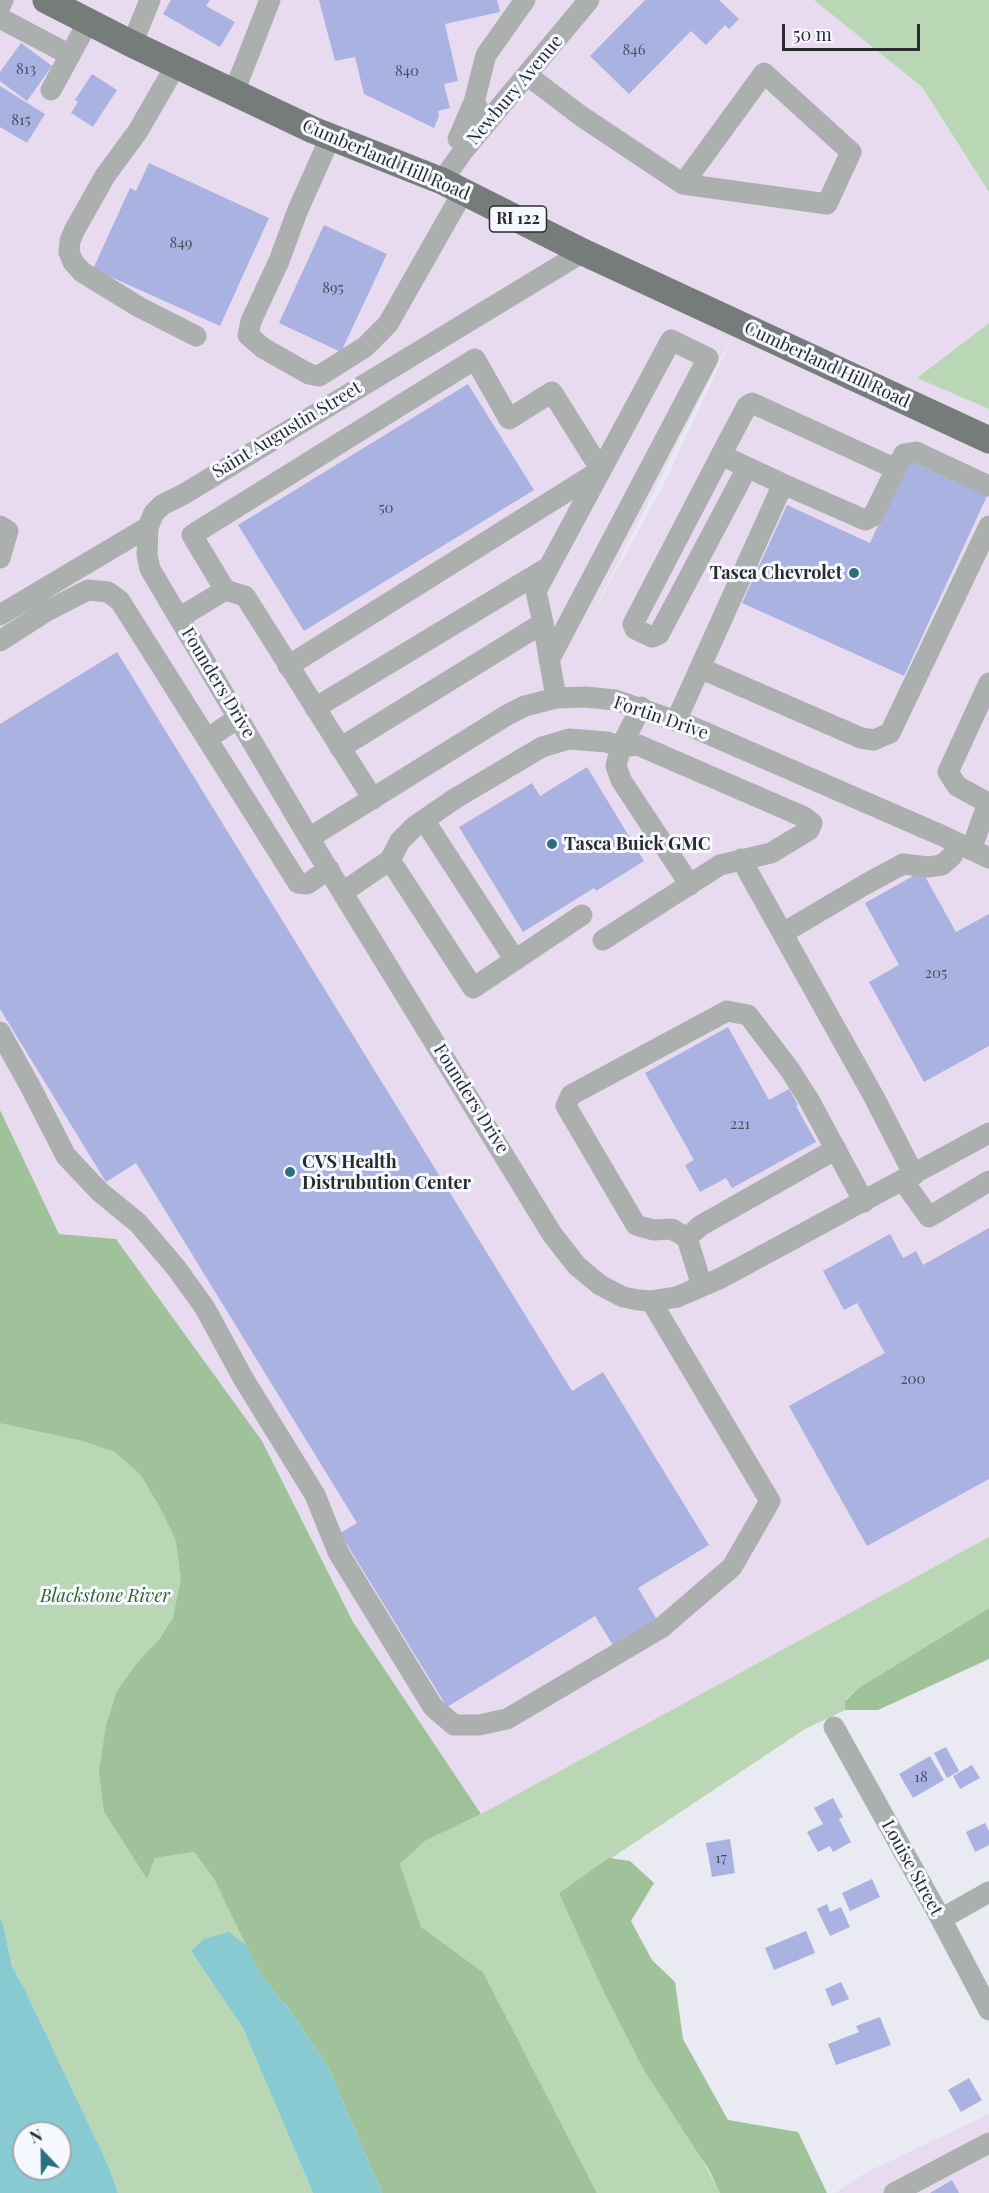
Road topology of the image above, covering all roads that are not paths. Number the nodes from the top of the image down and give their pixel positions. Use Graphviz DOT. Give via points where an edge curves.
graph roads {
  1 [pos="46,0"];
  2 [pos="150,0"];
  3 [pos="270,0"];
  4 [pos="525,0"];
  5 [pos="589,0"];
  6 [pos="1,6"];
  7 [pos="88,22"];
  8 [pos="132,44"];
  9 [pos="70,55"];
  10 [pos="176,65"];
  11 [pos="527,75"];
  12 [pos="51,90"];
  13 [pos="234,92"];
  14 [pos="474,102"];
  15 [pos="487,123"];
  16 [pos="330,138"];
  17 [pos="458,139"];
  18 [pos="682,184"];
  19 [pos="453,186"];
  20 [pos="583,252"];
  21 [pos="196,336"];
  22 [pos="319,376"];
  23 [pos="327,406"];
  24 [pos="989,440"];
  25 [pos="721,455"];
  26 [pos="747,468"];
  27 [pos="896,469"];
  28 [pos="601,470"];
  29 [pos="783,484"];
  30 [pos="989,486"];
  31 [pos="0,526"];
  32 [pos="989,526"];
  33 [pos="148,527"];
  34 [pos="0,558"];
  35 [pos="547,568"];
  36 [pos="225,590"];
  37 [pos="4,607"];
  38 [pos="179,618"];
  39 [pos="543,623"];
  40 [pos="0,641"];
  41 [pos="549,660"];
  42 [pos="288,666"];
  43 [pos="700,668"];
  44 [pos="989,683"];
  45 [pos="556,698"];
  46 [pos="641,707"];
  47 [pos="315,708"];
  48 [pos="238,718"];
  49 [pos="676,721"];
  50 [pos="207,739"];
  51 [pos="621,747"];
  52 [pos="340,748"];
  53 [pos="373,799"];
  54 [pos="988,803"];
  55 [pos="424,820"];
  56 [pos="309,838"];
  57 [pos="972,850"];
  58 [pos="390,860"];
  59 [pos="741,860"];
  60 [pos="329,869"];
  61 [pos="690,885"];
  62 [pos="343,892"];
  63 [pos="582,915"];
  64 [pos="783,933"];
  65 [pos="603,940"];
  66 [pos="515,960"];
  67 [pos="0,1032"];
  68 [pos="989,1133"];
  69 [pos="836,1149"];
  70 [pos="909,1178"];
  71 [pos="989,1181"];
  72 [pos="864,1202"];
  73 [pos="687,1238"];
  74 [pos="702,1286"];
  75 [pos="651,1301"];
  76 [pos="834,1727"];
  77 [pos="989,1892"];
  78 [pos="941,1919"];
  79 [pos="989,2010"];
  80 [pos="989,2143"];
  81 [pos="894,2193"];
  1 -- 7 [label="main road, Cumberland Hill Road / RI 122"];
  2 -- 8 [label="street"];
  3 -- 13 [label="street"];
  4 -- 14 [label="street" via="486,55"];
  5 -- 11 [label="street, Newbury Avenue"];
  6 -- 9 [label="street"];
  7 -- 8 [label="main road, Cumberland Hill Road / RI 122"];
  7 -- 9 [label="street"];
  8 -- 10 [label="main road, Cumberland Hill Road / RI 122"];
  9 -- 12 [label="street"];
  10 -- 13 [label="main road, Cumberland Hill Road / RI 122"];
  10 -- 21 [label="street" via="138,131 105,176 70,241 69,252 82,272"];
  11 -- 15 [label="street, Newbury Avenue"];
  11 -- 18 [label="street"];
  13 -- 16 [label="main road, Cumberland Hill Road / RI 122"];
  14 -- 15 [label="street"];
  14 -- 17 [label="street"];
  15 -- 19 [label="street, Newbury Avenue"];
  16 -- 19 [label="main road, Cumberland Hill Road / RI 122"];
  16 -- 22 [label="street" via="248,335 263,348"];
  18 -- 18 [label="street" via="827,204 851,152 764,73"];
  19 -- 20 [label="main road, Cumberland Hill Road / RI 122"];
  19 -- 22 [label="street, Newbury Avenue" via="388,324 365,347"];
  20 -- 23 [label="street, Saint Augustin Street"];
  20 -- 24 [label="main road, Cumberland Hill Road / RI 122"];
  22 -- 23 [label="street"];
  23 -- 33 [label="street, Saint Augustin Street" via="162,505"];
  25 -- 26 [label="street"];
  25 -- 26 [label="street" via="633,624 635,629 652,637 659,634"];
  25 -- 27 [label="street" via="747,406 753,403"];
  26 -- 29 [label="street"];
  27 -- 29 [label="street" via="873,516 865,520"];
  27 -- 30 [label="street" via="904,454 916,452"];
  28 -- 35 [label="street"];
  28 -- 36 [label="street" via="552,392 509,419 475,359 192,535"];
  28 -- 41 [label="street" via="670,340 708,358"];
  28 -- 42 [label="street"];
  29 -- 43 [label="street"];
  31 -- 34 [label="street" via="8,531"];
  32 -- 43 [label="street" via="890,733 874,740 861,738"];
  33 -- 37 [label="street, Saint Augustin Street"];
  33 -- 38 [label="street, Founders Drive" via="150,569"];
  35 -- 39 [label="street" via="536,591"];
  35 -- 47 [label="street"];
  36 -- 38 [label="street"];
  36 -- 42 [label="street" via="245,596"];
  38 -- 48 [label="street, Founders Drive"];
  39 -- 41 [label="street"];
  39 -- 52 [label="street"];
  40 -- 50 [label="street" via="88,590 108,592 120,601"];
  41 -- 45 [label="street"];
  42 -- 47 [label="street"];
  43 -- 49 [label="street"];
  44 -- 54 [label="street" via="948,772 957,786"];
  45 -- 46 [label="street, Fortin Drive" via="615,700"];
  45 -- 53 [label="street, Fortin Drive" via="507,715"];
  46 -- 49 [label="street, Fortin Drive"];
  46 -- 51 [label="street"];
  47 -- 52 [label="street"];
  48 -- 50 [label="street"];
  48 -- 56 [label="street, Founders Drive"];
  49 -- 57 [label="street, Fortin Drive"];
  50 -- 60 [label="street" via="298,884 307,884"];
  51 -- 55 [label="street" via="569,739 542,747"];
  51 -- 59 [label="street" via="638,745 812,823 808,830 771,853"];
  51 -- 61 [label="street" via="616,766 621,780"];
  52 -- 53 [label="street"];
  53 -- 56 [label="street, Fortin Drive"];
  54 -- 57 [label="street"];
  55 -- 58 [label="street" via="400,842"];
  55 -- 66 [label="street"];
  56 -- 60 [label="street, Founders Drive"];
  57 -- 64 [label="street" via="953,855 942,866 903,864"];
  58 -- 62 [label="street"];
  58 -- 66 [label="street" via="473,988"];
  59 -- 61 [label="street" via="720,865"];
  59 -- 64 [label="street"];
  60 -- 62 [label="street, Founders Drive"];
  61 -- 65 [label="street"];
  62 -- 75 [label="street, Founders Drive" via="566,1253 600,1285 623,1297"];
  63 -- 66 [label="street"];
  64 -- 70 [label="street" via="874,1096"];
  67 -- 75 [label="street" via="66,1156 100,1192 138,1223 205,1308 315,1495 338,1552 433,1707 454,1725 507,1719 661,1628 732,1567 770,1502"];
  68 -- 70 [label="street, Founders Drive"];
  69 -- 72 [label="street"];
  69 -- 73 [label="street" via="700,1226"];
  69 -- 73 [label="street" via="797,1080 748,1015 727,1011 571,1095 566,1106 636,1225 653,1230 672,1229"];
  70 -- 71 [label="street" via="928,1217"];
  70 -- 72 [label="street, Founders Drive"];
  72 -- 74 [label="street, Founders Drive"];
  73 -- 74 [label="street"];
  74 -- 75 [label="street, Founders Drive" via="677,1297"];
  76 -- 78 [label="street, Louise Street"];
  77 -- 78 [label="street"];
  78 -- 79 [label="street, Louise Street"];
  80 -- 81 [label="street"];
}
